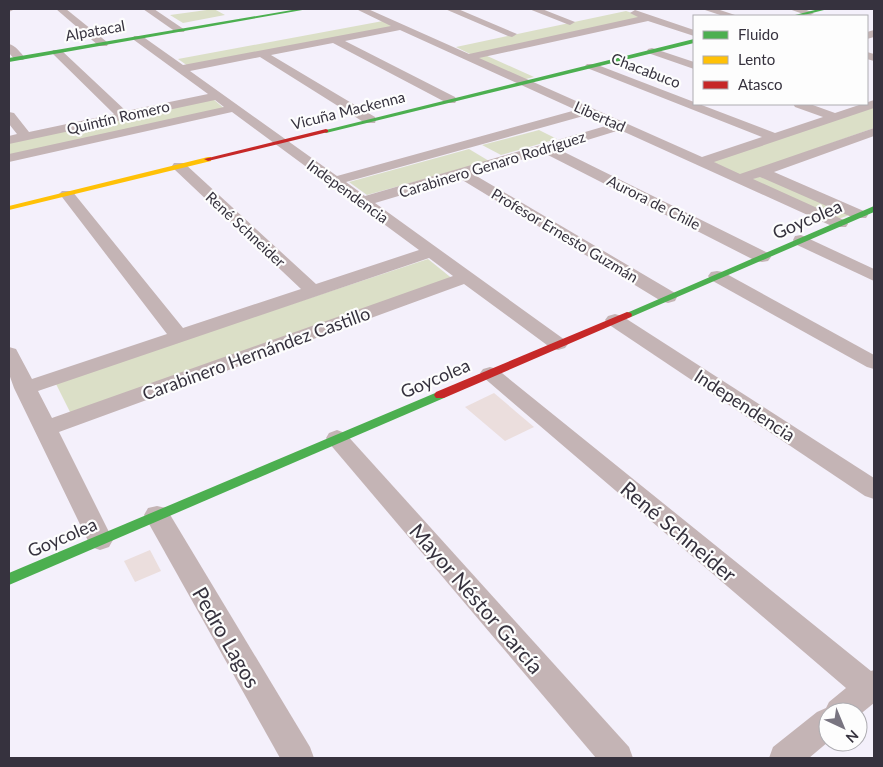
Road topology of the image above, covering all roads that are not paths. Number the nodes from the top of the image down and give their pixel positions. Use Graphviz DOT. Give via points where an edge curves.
graph roads {
  1 [pos="61,9"];
  2 [pos="148,9"];
  3 [pos="305,9"];
  4 [pos="450,9"];
  5 [pos="534,9"];
  6 [pos="707,9"];
  7 [pos="794,9"];
  8 [pos="825,9"];
  9 [pos="355,10"];
  10 [pos="625,10"];
  11 [pos="809,13"];
  12 [pos="729,15"];
  13 [pos="799,15"];
  14 [pos="648,18"];
  15 [pos="385,20"];
  16 [pos="371,22"];
  17 [pos="550,26"];
  18 [pos="402,27"];
  19 [pos="180,30"];
  20 [pos="693,32"];
  21 [pos="303,34"];
  22 [pos="138,38"];
  23 [pos="494,38"];
  24 [pos="335,40"];
  25 [pos="693,41"];
  26 [pos="466,43"];
  27 [pos="103,44"];
  28 [pos="9,47"];
  29 [pos="447,47"];
  30 [pos="652,51"];
  31 [pos="57,52"];
  32 [pos="262,54"];
  33 [pos="486,54"];
  34 [pos="469,57"];
  35 [pos="14,59"];
  36 [pos="184,62"];
  37 [pos="591,66"];
  38 [pos="693,66"];
  39 [pos="542,78"];
  40 [pos="524,82"];
  41 [pos="507,86"];
  42 [pos="217,96"];
  43 [pos="451,100"];
  44 [pos="874,104"];
  45 [pos="802,105"];
  46 [pos="235,108"];
  47 [pos="588,111"];
  48 [pos="9,116"];
  49 [pos="123,116"];
  50 [pos="572,116"];
  51 [pos="835,117"];
  52 [pos="370,120"];
  53 [pos="621,126"];
  54 [pos="874,132"];
  55 [pos="25,136"];
  56 [pos="773,137"];
  57 [pos="9,140"];
  58 [pos="280,142"];
  59 [pos="545,148"];
  60 [pos="9,158"];
  61 [pos="701,162"];
  62 [pos="179,166"];
  63 [pos="761,172"];
  64 [pos="461,173"];
  65 [pos="740,179"];
  66 [pos="334,181"];
  67 [pos="67,194"];
  68 [pos="363,202"];
  69 [pos="9,208"];
  70 [pos="867,212"];
  71 [pos="840,224"];
  72 [pos="801,240"];
  73 [pos="431,252"];
  74 [pos="762,257"];
  75 [pos="717,276"];
  76 [pos="874,276"];
  77 [pos="466,277"];
  78 [pos="313,291"];
  79 [pos="668,297"];
  80 [pos="615,320"];
  81 [pos="179,336"];
  82 [pos="558,344"];
  83 [pos="9,353"];
  84 [pos="874,363"];
  85 [pos="490,373"];
  86 [pos="26,388"];
  87 [pos="46,428"];
  88 [pos="337,438"];
  89 [pos="874,490"];
  90 [pos="157,515"];
  91 [pos="100,540"];
  92 [pos="9,579"];
  93 [pos="872,686"];
  94 [pos="852,702"];
  95 [pos="818,730"];
  96 [pos="298,758"];
  97 [pos="617,758"];
  98 [pos="785,758"];
  1 -- 27 [label="street"];
  2 -- 19 [label="street"];
  3 -- 19 [label="main road, Alpatacal"];
  4 -- 23 [label="street" via="517,33"];
  5 -- 17 [label="street" via="574,21"];
  6 -- 12 [label="street"];
  7 -- 11 [label="street"];
  8 -- 11 [label="main road"];
  9 -- 15 [label="street, Libertad"];
  9 -- 16 [label="street, Libertad"];
  10 -- 14 [label="street"];
  11 -- 13 [label="main road"];
  14 -- 20 [label="street"];
  14 -- 33 [label="street"];
  15 -- 16 [label="street"];
  15 -- 18 [label="street, Libertad"];
  16 -- 21 [label="street"];
  18 -- 24 [label="street"];
  18 -- 29 [label="street, Libertad"];
  19 -- 22 [label="main road, Alpatacal"];
  22 -- 27 [label="main road, Alpatacal"];
  22 -- 36 [label="street, Independencia" via="168,60"];
  24 -- 32 [label="street"];
  24 -- 43 [label="street"];
  25 -- 30 [label="main road, Vicuña Mackenna"];
  26 -- 29 [label="street"];
  27 -- 31 [label="main road, Alpatacal"];
  28 -- 35 [label="street"];
  29 -- 34 [label="street, Libertad"];
  30 -- 37 [label="main road, Vicuña Mackenna"];
  30 -- 38 [label="street"];
  31 -- 35 [label="main road, Alpatacal"];
  31 -- 49 [label="street"];
  32 -- 36 [label="street"];
  32 -- 52 [label="street"];
  33 -- 34 [label="street"];
  33 -- 39 [label="street"];
  34 -- 40 [label="street, Libertad"];
  36 -- 42 [label="street, Independencia"];
  37 -- 39 [label="main road, Vicuña Mackenna"];
  37 -- 56 [label="street, Chacabuco"];
  39 -- 40 [label="main road, Vicuña Mackenna"];
  40 -- 41 [label="main road, Vicuña Mackenna"];
  40 -- 47 [label="street, Libertad"];
  41 -- 43 [label="main road, Vicuña Mackenna"];
  41 -- 50 [label="street, Libertad"];
  42 -- 46 [label="street, Independencia"];
  42 -- 49 [label="street, Quintín Romero"];
  43 -- 52 [label="main road, Vicuña Mackenna"];
  44 -- 51 [label="street"];
  45 -- 51 [label="street"];
  46 -- 58 [label="street, Independencia"];
  46 -- 60 [label="street, Quintín Romero"];
  47 -- 50 [label="street, Carabinero Genaro Rodríguez"];
  47 -- 53 [label="street, Libertad"];
  48 -- 55 [label="street"];
  49 -- 55 [label="street, Quintín Romero"];
  50 -- 66 [label="street, Carabinero Genaro Rodríguez"];
  51 -- 56 [label="street"];
  52 -- 58 [label="main road, Vicuña Mackenna"];
  53 -- 59 [label="street, Carabinero Genaro Rodríguez"];
  53 -- 61 [label="street, Libertad"];
  54 -- 63 [label="street"];
  55 -- 57 [label="street, Quintín Romero"];
  56 -- 61 [label="street"];
  58 -- 62 [label="main road, Vicuña Mackenna"];
  58 -- 66 [label="street, Independencia"];
  59 -- 64 [label="street, Carabinero Genaro Rodríguez"];
  59 -- 74 [label="street, Aurora de Chile"];
  61 -- 65 [label="street, Libertad"];
  62 -- 67 [label="main road, Vicuña Mackenna"];
  62 -- 78 [label="street, René Schneider"];
  63 -- 65 [label="street"];
  63 -- 70 [label="street"];
  64 -- 68 [label="street, Carabinero Genaro Rodríguez"];
  64 -- 79 [label="street, Profesor Ernesto Guzmán"];
  65 -- 71 [label="street, Libertad"];
  66 -- 68 [label="street, Independencia"];
  67 -- 69 [label="main road, Vicuña Mackenna"];
  67 -- 81 [label="street"];
  68 -- 73 [label="street, Independencia"];
  70 -- 71 [label="main road, Goycolea"];
  71 -- 72 [label="main road, Goycolea"];
  72 -- 74 [label="main road, Goycolea"];
  72 -- 76 [label="street"];
  73 -- 77 [label="street, Independencia"];
  73 -- 78 [label="street"];
  74 -- 75 [label="main road, Goycolea"];
  75 -- 79 [label="main road, Goycolea"];
  75 -- 84 [label="street"];
  77 -- 82 [label="street, Independencia"];
  77 -- 87 [label="street, Carabinero Hernández Castillo"];
  78 -- 81 [label="street"];
  79 -- 80 [label="main road, Goycolea"];
  80 -- 82 [label="main road, Goycolea"];
  80 -- 89 [label="street, Independencia"];
  81 -- 86 [label="street"];
  82 -- 85 [label="main road, Goycolea"];
  83 -- 86 [label="street"];
  85 -- 88 [label="main road, Goycolea"];
  85 -- 93 [label="street, René Schneider"];
  86 -- 87 [label="street"];
  87 -- 91 [label="street"];
  88 -- 90 [label="main road, Goycolea"];
  88 -- 97 [label="street, Mayor Néstor García"];
  90 -- 91 [label="main road, Goycolea"];
  90 -- 96 [label="street, Pedro Lagos"];
  91 -- 92 [label="main road, Goycolea"];
  93 -- 94 [label="street"];
  95 -- 98 [label="street"];
}
